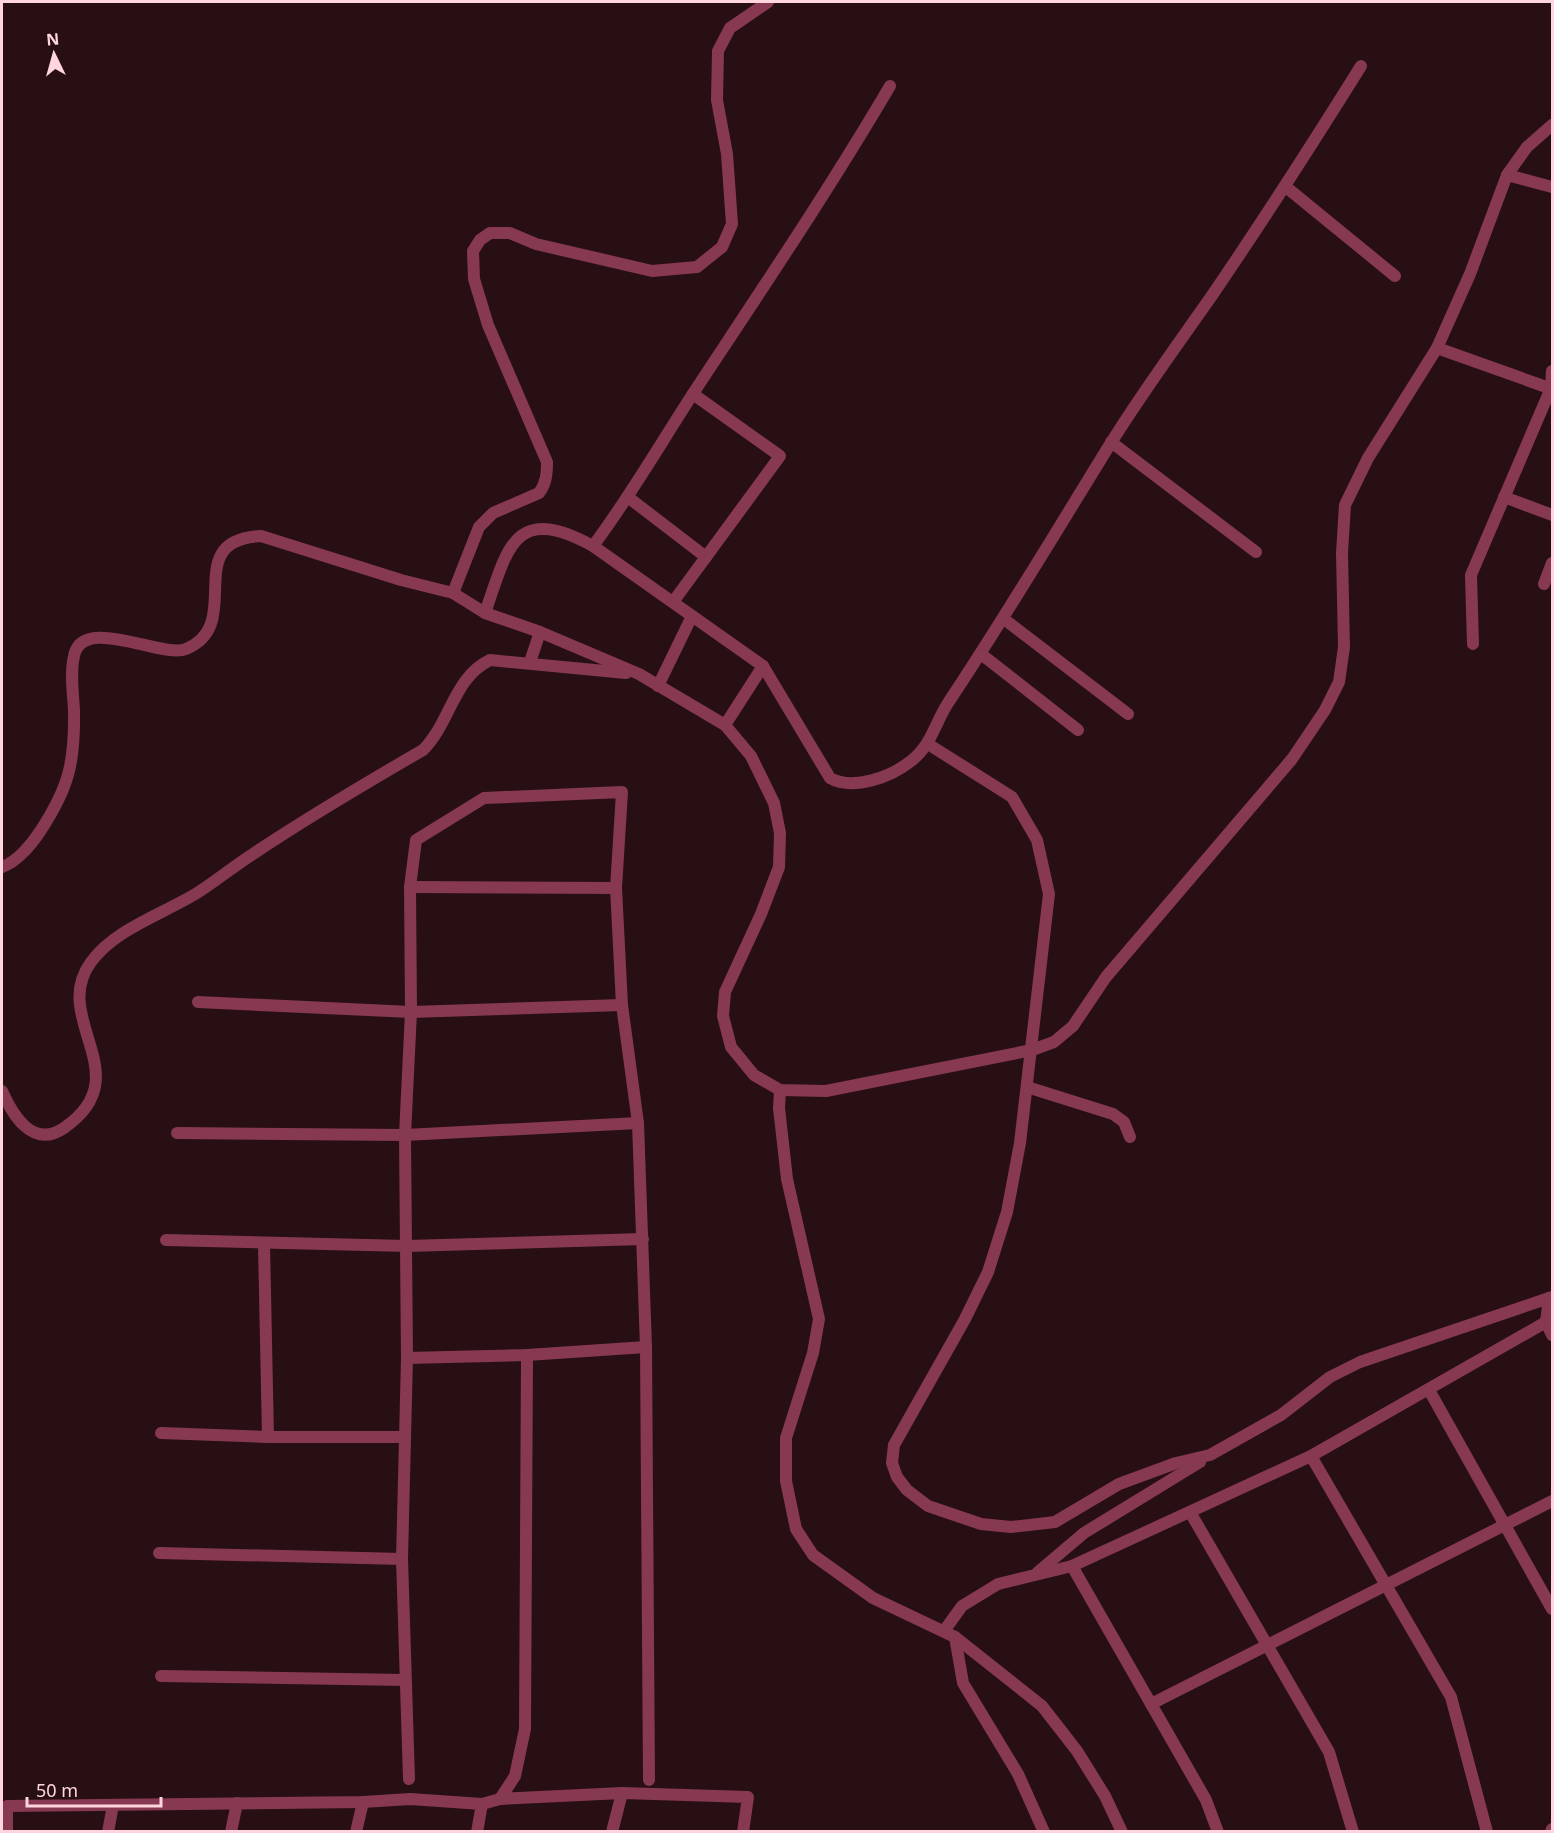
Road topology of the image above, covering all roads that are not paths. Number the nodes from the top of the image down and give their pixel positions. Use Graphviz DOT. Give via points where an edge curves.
graph roads {
  1 [pos="768,2"];
  2 [pos="1361,66"];
  3 [pos="890,86"];
  4 [pos="1552,125"];
  5 [pos="1507,175"];
  6 [pos="1286,186"];
  7 [pos="1552,187"];
  8 [pos="1395,276"];
  9 [pos="1437,348"];
  10 [pos="1552,371"];
  11 [pos="1552,388"];
  12 [pos="693,394"];
  13 [pos="1111,442"];
  14 [pos="1504,497"];
  15 [pos="629,498"];
  16 [pos="1552,515"];
  17 [pos="593,546"];
  18 [pos="1256,552"];
  19 [pos="706,556"];
  20 [pos="1552,563"];
  21 [pos="1544,584"];
  22 [pos="453,594"];
  23 [pos="673,602"];
  24 [pos="485,612"];
  25 [pos="692,616"];
  26 [pos="1004,619"];
  27 [pos="540,632"];
  28 [pos="1473,644"];
  29 [pos="981,654"];
  30 [pos="530,662"];
  31 [pos="763,666"];
  32 [pos="639,674"];
  33 [pos="658,686"];
  34 [pos="1128,714"];
  35 [pos="725,725"];
  36 [pos="1078,730"];
  37 [pos="928,744"];
  38 [pos="2,867"];
  39 [pos="410,887"];
  40 [pos="616,888"];
  41 [pos="198,1002"];
  42 [pos="622,1005"];
  43 [pos="411,1012"];
  44 [pos="1032,1050"];
  45 [pos="1027,1087"];
  46 [pos="780,1090"];
  47 [pos="2,1091"];
  48 [pos="638,1123"];
  49 [pos="177,1133"];
  50 [pos="405,1135"];
  51 [pos="1130,1137"];
  52 [pos="643,1239"];
  53 [pos="166,1240"];
  54 [pos="264,1245"];
  55 [pos="407,1246"];
  56 [pos="1551,1298"];
  57 [pos="1546,1322"];
  58 [pos="1552,1335"];
  59 [pos="646,1347"];
  60 [pos="527,1355"];
  61 [pos="407,1358"];
  62 [pos="1429,1390"];
  63 [pos="161,1433"];
  64 [pos="268,1437"];
  65 [pos="404,1437"];
  66 [pos="1210,1455"];
  67 [pos="1311,1456"];
  68 [pos="1552,1501"];
  69 [pos="1190,1512"];
  70 [pos="1506,1524"];
  71 [pos="159,1553"];
  72 [pos="402,1559"];
  73 [pos="1072,1566"];
  74 [pos="1038,1572"];
  75 [pos="1387,1584"];
  76 [pos="1552,1609"];
  77 [pos="949,1634"];
  78 [pos="1268,1645"];
  79 [pos="162,1676"];
  80 [pos="405,1680"];
  81 [pos="1151,1704"];
  82 [pos="409,1779"];
  83 [pos="649,1780"];
  84 [pos="622,1793"];
  85 [pos="500,1799"];
  86 [pos="363,1802"];
  87 [pos="237,1803"];
  88 [pos="482,1804"];
  89 [pos="114,1805"];
  90 [pos="7,1832"];
  91 [pos="108,1832"];
  92 [pos="231,1832"];
  93 [pos="357,1832"];
  94 [pos="477,1832"];
  95 [pos="612,1832"];
  96 [pos="744,1832"];
  97 [pos="1044,1832"];
  98 [pos="1122,1832"];
  99 [pos="1218,1832"];
  100 [pos="1353,1832"];
  101 [pos="1486,1832"];
  1 -- 22 [label="street" via="730,28 718,51 717,100 727,154 732,224 722,247 697,267 652,272 536,244 510,233 490,232 473,250 474,279 488,325 547,462 547,471 539,493 494,513 479,527"];
  2 -- 6 [label="street"];
  3 -- 12 [label="street" via="840,171"];
  4 -- 5 [label="street" via="1527,147"];
  5 -- 7 [label="street"];
  5 -- 9 [label="street"];
  6 -- 8 [label="street"];
  6 -- 13 [label="street"];
  9 -- 11 [label="street"];
  9 -- 44 [label="street" via="1368,458 1345,505 1344,647 1339,682 1325,710 1292,759 1106,977 1073,1026 1054,1042"];
  10 -- 11 [label="street"];
  11 -- 14 [label="street"];
  12 -- 15 [label="street"];
  12 -- 19 [label="street" via="780,456"];
  13 -- 18 [label="street"];
  13 -- 26 [label="street"];
  14 -- 16 [label="street"];
  14 -- 28 [label="street" via="1471,575"];
  15 -- 17 [label="street"];
  15 -- 19 [label="street"];
  17 -- 23 [label="street"];
  17 -- 24 [label="street" via="551,527 539,528 514,540"];
  19 -- 23 [label="street"];
  20 -- 21 [label="street"];
  22 -- 24 [label="street"];
  22 -- 38 [label="street" via="261,536 244,537 229,545 218,557 213,578 216,604 211,628 196,644 174,652 108,637 79,645 72,671 70,775 61,800 37,836"];
  23 -- 25 [label="street"];
  24 -- 27 [label="street"];
  25 -- 31 [label="street"];
  25 -- 33 [label="street"];
  26 -- 29 [label="street"];
  26 -- 34 [label="street"];
  27 -- 30 [label="street"];
  27 -- 32 [label="street"];
  29 -- 36 [label="street"];
  29 -- 37 [label="street" via="945,708"];
  30 -- 32 [label="street"];
  30 -- 47 [label="street" via="490,660 476,667 466,677 436,734 423,750 108,945 90,964 80,997 82,1020 98,1073 95,1094 64,1128 51,1134 35,1134 21,1126"];
  31 -- 35 [label="street"];
  31 -- 37 [label="street" via="830,778 839,783 853,785 884,775 910,762"];
  32 -- 33 [label="street"];
  33 -- 35 [label="street"];
  35 -- 46 [label="street" via="751,756 774,803 780,833 779,867 725,992 723,1016 731,1047 754,1075"];
  37 -- 44 [label="street" via="1012,797 1036,840 1049,894"];
  39 -- 40 [label="street"];
  39 -- 40 [label="street" via="416,840 484,798 622,792"];
  39 -- 43 [label="street"];
  40 -- 42 [label="street"];
  41 -- 43 [label="street"];
  42 -- 43 [label="street"];
  42 -- 48 [label="street"];
  43 -- 50 [label="street"];
  44 -- 45 [label="street"];
  44 -- 46 [label="street" via="826,1090"];
  45 -- 51 [label="street" via="1113,1114 1124,1122"];
  45 -- 66 [label="street" via="1020,1143 996,1248 965,1319 894,1445 892,1463 897,1477 928,1506 981,1524 1011,1527 1055,1522 1119,1484"];
  46 -- 77 [label="street" via="787,1179 819,1319 813,1353 786,1438 786,1481 796,1529 813,1554 873,1598"];
  48 -- 50 [label="street"];
  48 -- 52 [label="street"];
  49 -- 50 [label="street"];
  50 -- 55 [label="street"];
  52 -- 55 [label="street"];
  52 -- 59 [label="street"];
  53 -- 54 [label="street"];
  54 -- 55 [label="street"];
  54 -- 64 [label="street"];
  55 -- 61 [label="street"];
  56 -- 57 [label="street"];
  56 -- 66 [label="street" via="1360,1362 1330,1377 1281,1415"];
  57 -- 58 [label="street"];
  57 -- 62 [label="street"];
  59 -- 60 [label="street"];
  59 -- 83 [label="street"];
  60 -- 61 [label="street"];
  60 -- 85 [label="street" via="525,1729 515,1776"];
  61 -- 65 [label="street"];
  62 -- 67 [label="street"];
  62 -- 70 [label="street"];
  63 -- 64 [label="street"];
  64 -- 65 [label="street"];
  65 -- 72 [label="street"];
  66 -- 74 [label="street" via="1092,1528"];
  67 -- 69 [label="street"];
  67 -- 75 [label="street"];
  68 -- 70 [label="street"];
  69 -- 73 [label="street"];
  69 -- 78 [label="street"];
  70 -- 75 [label="street"];
  70 -- 76 [label="street"];
  71 -- 72 [label="street"];
  72 -- 80 [label="street"];
  73 -- 74 [label="street"];
  73 -- 81 [label="street"];
  74 -- 77 [label="street" via="998,1584 962,1606"];
  75 -- 78 [label="street"];
  75 -- 101 [label="street" via="1451,1697"];
  77 -- 97 [label="street" via="963,1683 1018,1774"];
  77 -- 98 [label="street" via="1042,1706 1083,1760"];
  78 -- 81 [label="street"];
  78 -- 100 [label="street" via="1329,1752"];
  79 -- 80 [label="street"];
  80 -- 82 [label="street"];
  81 -- 99 [label="street" via="1206,1800"];
  84 -- 85 [label="street"];
  84 -- 95 [label="street"];
  84 -- 96 [label="street" via="748,1797"];
  85 -- 88 [label="street"];
  86 -- 87 [label="street"];
  86 -- 88 [label="street" via="410,1799"];
  86 -- 93 [label="street"];
  87 -- 89 [label="street"];
  87 -- 92 [label="street"];
  88 -- 94 [label="street"];
  89 -- 90 [label="street" via="8,1806"];
  89 -- 91 [label="street"];
}
